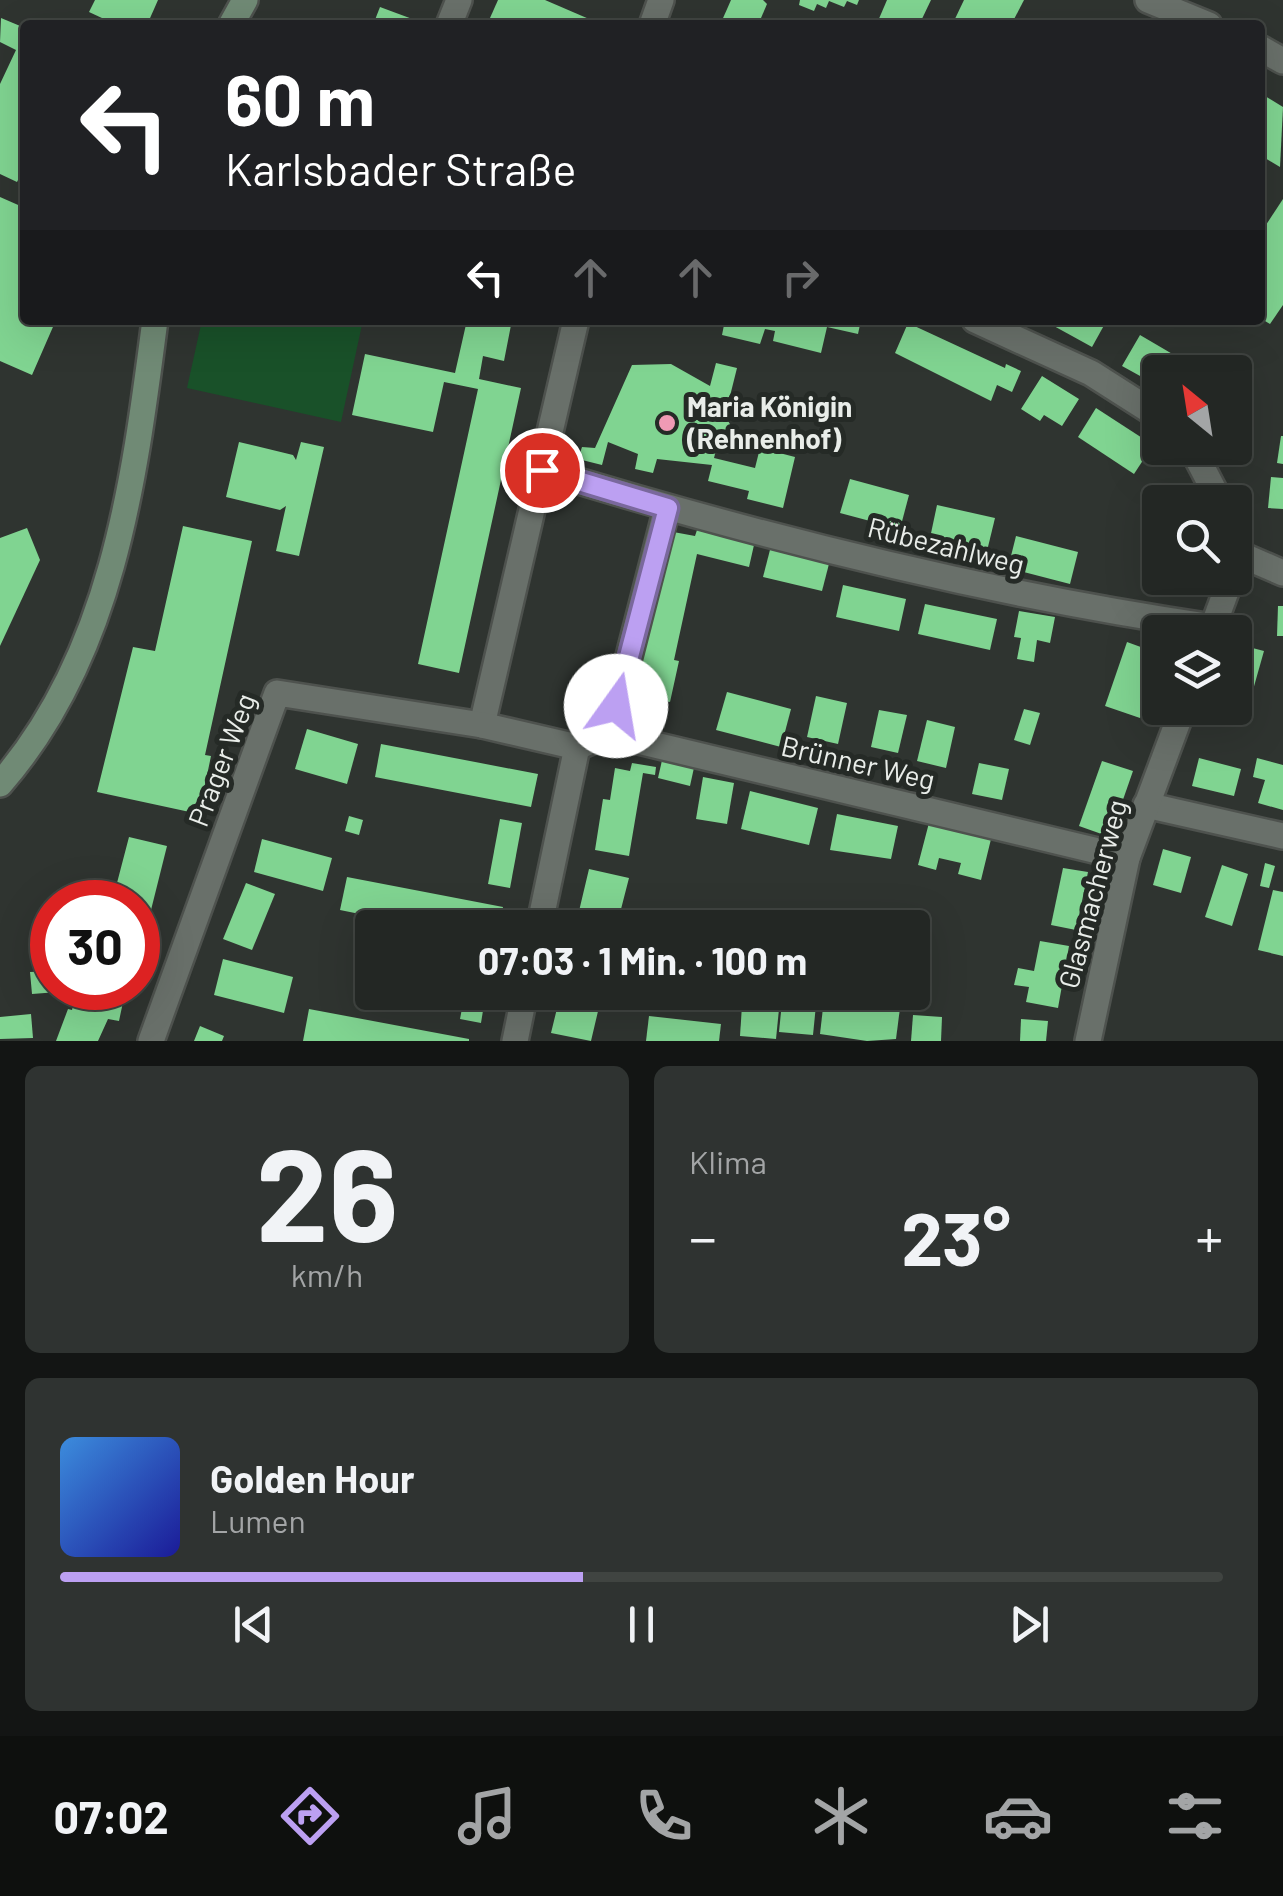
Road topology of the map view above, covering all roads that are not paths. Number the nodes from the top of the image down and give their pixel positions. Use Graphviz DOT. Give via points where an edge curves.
graph roads {
  1 [pos="1148,0"];
  2 [pos="1198,20"];
  3 [pos="154,325"];
  4 [pos="575,325"];
  5 [pos="986,325"];
  6 [pos="1142,406"];
  7 [pos="542,470"];
  8 [pos="668,508"];
  9 [pos="1252,564"];
  10 [pos="1283,572"];
  11 [pos="1142,618"];
  12 [pos="482,725"];
  13 [pos="1176,725"];
  14 [pos="609,734"];
  15 [pos="577,747"];
  16 [pos="0,784"];
  17 [pos="1146,804"];
  18 [pos="1283,836"];
  19 [pos="1127,858"];
  20 [pos="543,910"];
  21 [pos="521,1010"];
  22 [pos="151,1041"];
  23 [pos="515,1041"];
  24 [pos="1088,1041"];
  1 -- 2 [label="street"];
  3 -- 16 [label="street" via="135,475 108,581 70,680 40,735"];
  4 -- 7 [label="street"];
  5 -- 6 [label="street"];
  7 -- 8 [label="street, Rübezahlweg"];
  7 -- 12 [label="street"];
  8 -- 11 [label="street, Rübezahlweg" via="1057,604"];
  8 -- 14 [label="street"];
  9 -- 10 [label="street"];
  12 -- 15 [label="street"];
  12 -- 22 [label="street, Prager Weg" via="276,693"];
  13 -- 17 [label="street, Glasmacherweg"];
  14 -- 15 [label="street"];
  14 -- 19 [label="street, Brünner Weg"];
  15 -- 20 [label="street"];
  17 -- 18 [label="street"];
  17 -- 19 [label="street, Glasmacherweg"];
  19 -- 24 [label="street, Glasmacherweg"];
  21 -- 23 [label="street"];
}
